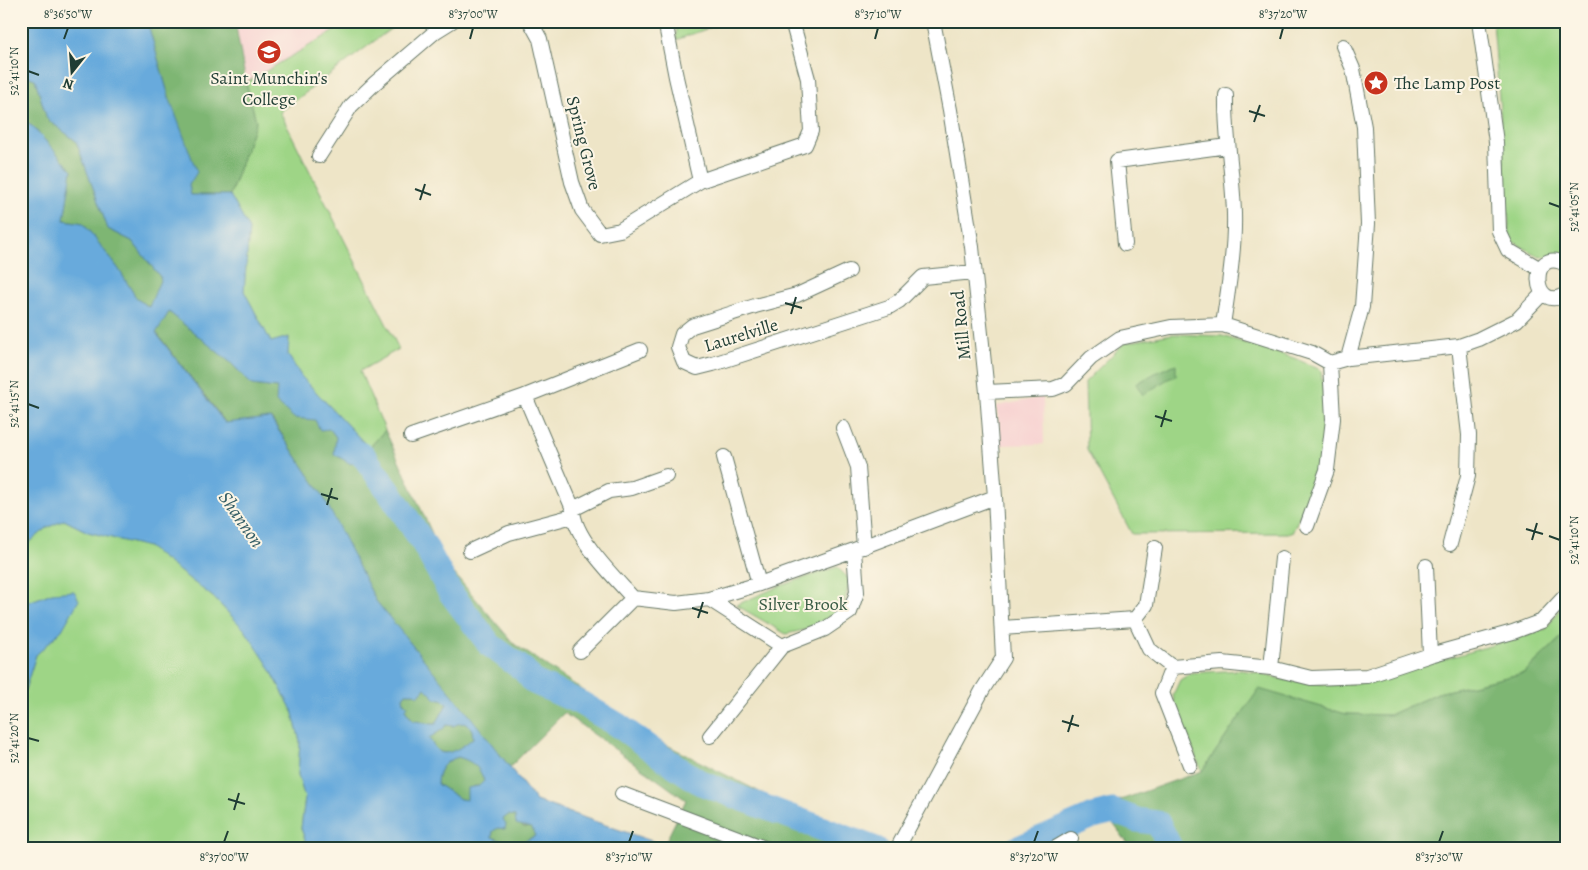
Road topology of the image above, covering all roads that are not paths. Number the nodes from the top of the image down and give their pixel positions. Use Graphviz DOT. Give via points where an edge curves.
graph roads {
  1 [pos="452,21"];
  2 [pos="530,21"];
  3 [pos="665,21"];
  4 [pos="792,21"];
  5 [pos="932,21"];
  6 [pos="1480,21"];
  7 [pos="1343,46"];
  8 [pos="1226,95"];
  9 [pos="1228,146"];
  10 [pos="319,156"];
  11 [pos="700,181"];
  12 [pos="1125,244"];
  13 [pos="1567,266"];
  14 [pos="1540,269"];
  15 [pos="849,271"];
  16 [pos="974,272"];
  17 [pos="1543,293"];
  18 [pos="1567,293"];
  19 [pos="1223,325"];
  20 [pos="1459,346"];
  21 [pos="640,350"];
  22 [pos="1348,358"];
  23 [pos="1330,363"];
  24 [pos="987,392"];
  25 [pos="525,396"];
  26 [pos="843,428"];
  27 [pos="411,436"];
  28 [pos="724,457"];
  29 [pos="666,476"];
  30 [pos="995,497"];
  31 [pos="573,512"];
  32 [pos="1307,526"];
  33 [pos="1450,544"];
  34 [pos="1155,548"];
  35 [pos="859,549"];
  36 [pos="470,552"];
  37 [pos="1282,558"];
  38 [pos="1426,566"];
  39 [pos="759,584"];
  40 [pos="1567,594"];
  41 [pos="633,598"];
  42 [pos="709,599"];
  43 [pos="1135,619"];
  44 [pos="1002,628"];
  45 [pos="782,646"];
  46 [pos="580,651"];
  47 [pos="1430,654"];
  48 [pos="1172,667"];
  49 [pos="1271,668"];
  50 [pos="710,736"];
  51 [pos="1190,765"];
  52 [pos="622,794"];
  53 [pos="1071,839"];
  54 [pos="900,842"];
  55 [pos="767,849"];
  56 [pos="1054,849"];
  1 -- 10 [label="street" via="436,31 351,106"];
  2 -- 11 [label="street, Spring Grove" via="540,39 572,182 582,210 600,234 620,230"];
  3 -- 11 [label="street"];
  4 -- 11 [label="street" via="808,79 811,131 805,145"];
  5 -- 16 [label="street, Mill Road" via="950,110"];
  6 -- 14 [label="street" via="1496,142 1500,232 1508,250"];
  7 -- 22 [label="street" via="1353,69 1364,127 1368,224 1362,307"];
  8 -- 9 [label="street"];
  9 -- 12 [label="street" via="1117,161"];
  9 -- 19 [label="street" via="1234,215"];
  13 -- 14 [label="street" via="1556,261"];
  14 -- 17 [label="street" via="1538,284"];
  15 -- 16 [label="street, Laurelville" via="797,295 692,326 682,334 678,347 684,362 698,368 889,308 923,277"];
  16 -- 24 [label="street, Mill Road"];
  17 -- 18 [label="street" via="1558,298"];
  17 -- 20 [label="street" via="1517,320"];
  19 -- 23 [label="street" via="1312,353"];
  19 -- 24 [label="street" via="1171,327 1120,338 1090,358 1066,384 1053,389"];
  20 -- 22 [label="street"];
  20 -- 33 [label="street" via="1469,435 1468,476"];
  21 -- 25 [label="street"];
  22 -- 23 [label="street"];
  23 -- 32 [label="street" via="1333,419 1327,470"];
  24 -- 30 [label="street, Mill Road"];
  25 -- 27 [label="street"];
  25 -- 31 [label="street"];
  26 -- 35 [label="street" via="858,467"];
  28 -- 39 [label="street"];
  29 -- 31 [label="street" via="632,488 609,491"];
  30 -- 35 [label="street"];
  30 -- 44 [label="street, Mill Road"];
  31 -- 36 [label="street" via="509,533"];
  31 -- 41 [label="street" via="590,549"];
  34 -- 43 [label="street" via="1146,605"];
  35 -- 39 [label="street"];
  35 -- 45 [label="street" via="857,592 850,612 825,629"];
  37 -- 49 [label="street"];
  38 -- 47 [label="street"];
  39 -- 42 [label="street"];
  40 -- 47 [label="street" via="1542,621"];
  41 -- 42 [label="street" via="676,603"];
  41 -- 46 [label="street"];
  42 -- 45 [label="street"];
  43 -- 44 [label="street"];
  43 -- 48 [label="street" via="1149,649"];
  44 -- 54 [label="street, Mill Road" via="1003,658"];
  45 -- 50 [label="street"];
  47 -- 49 [label="street" via="1367,676 1311,678"];
  48 -- 49 [label="street" via="1222,664"];
  48 -- 51 [label="street" via="1162,694"];
  52 -- 55 [label="street"];
  53 -- 56 [label="street"];
}
